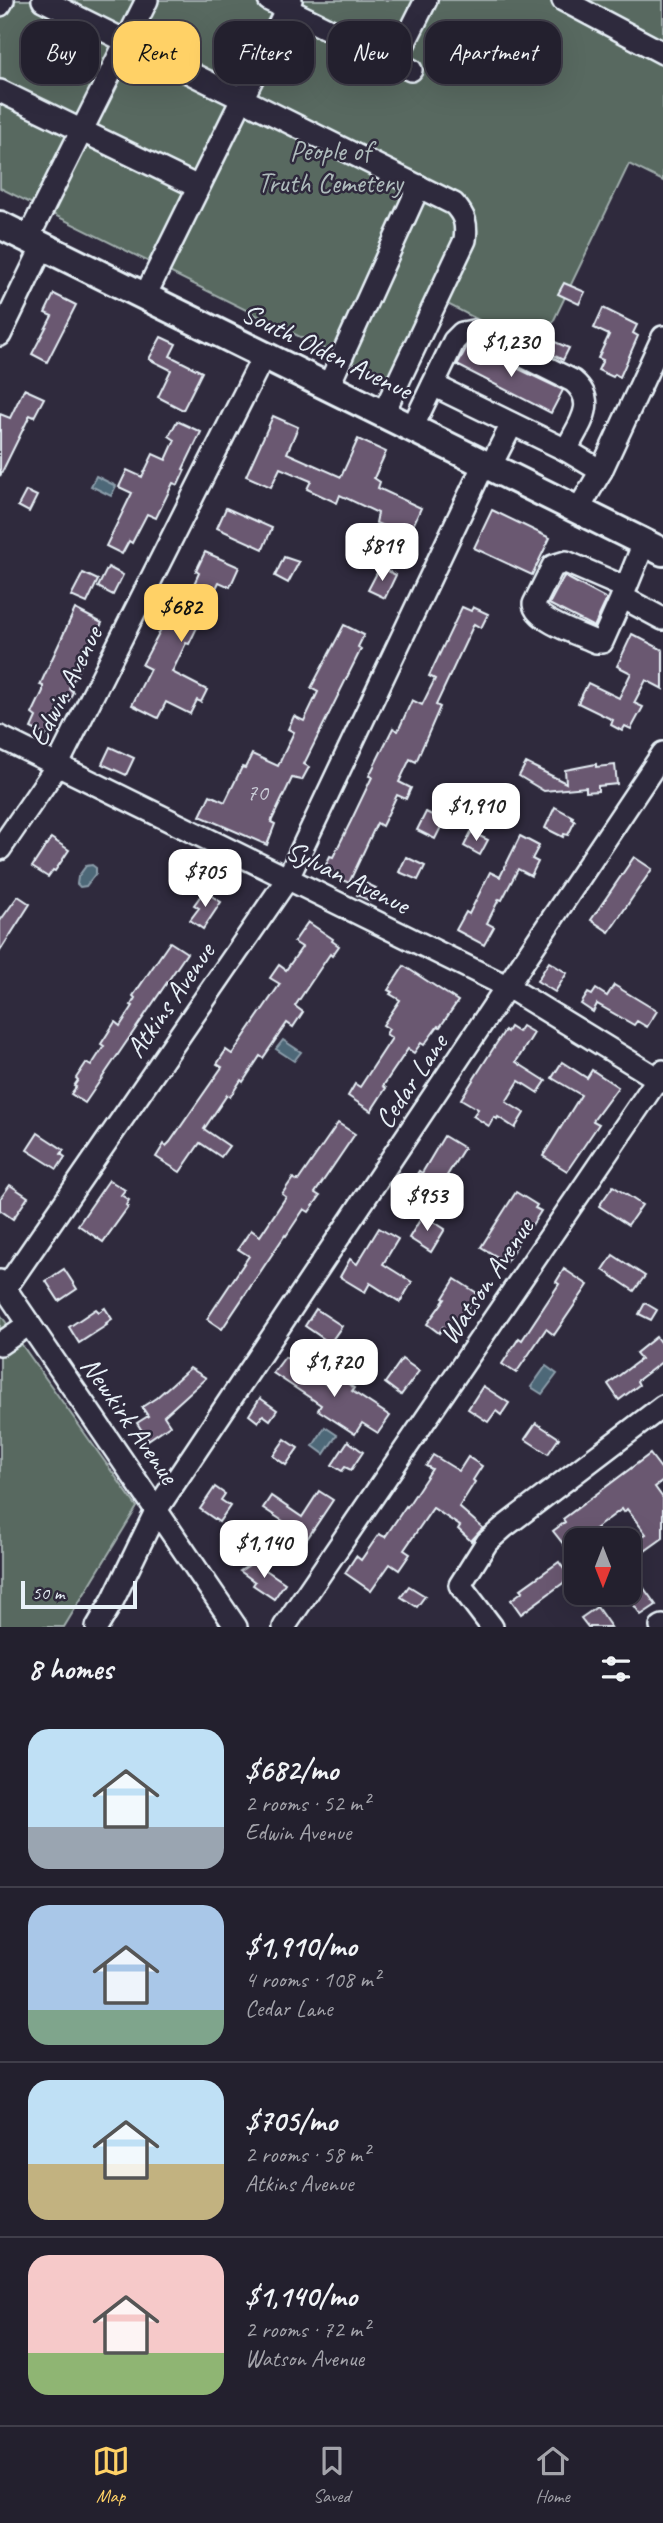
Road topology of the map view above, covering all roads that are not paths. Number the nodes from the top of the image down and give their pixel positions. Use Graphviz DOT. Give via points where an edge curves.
graph roads {
  1 [pos="3,0"];
  2 [pos="43,0"];
  3 [pos="147,0"];
  4 [pos="426,0"];
  5 [pos="563,0"];
  6 [pos="282,3"];
  7 [pos="0,5"];
  8 [pos="136,21"];
  9 [pos="113,35"];
  10 [pos="663,53"];
  11 [pos="113,68"];
  12 [pos="200,79"];
  13 [pos="0,91"];
  14 [pos="240,99"];
  15 [pos="82,131"];
  16 [pos="419,186"];
  17 [pos="198,187"];
  18 [pos="0,225"];
  19 [pos="36,242"];
  20 [pos="145,296"];
  21 [pos="0,335"];
  22 [pos="663,337"];
  23 [pos="264,355"];
  24 [pos="433,385"];
  25 [pos="328,387"];
  26 [pos="383,414"];
  27 [pos="512,424"];
  28 [pos="412,428"];
  29 [pos="566,450"];
  30 [pos="487,465"];
  31 [pos="601,471"];
  32 [pos="578,510"];
  33 [pos="654,547"];
  34 [pos="663,619"];
  35 [pos="0,737"];
  36 [pos="663,752"];
  37 [pos="57,766"];
  38 [pos="0,849"];
  39 [pos="288,878"];
  40 [pos="508,987"];
  41 [pos="661,1078"];
  42 [pos="3,1285"];
  43 [pos="29,1324"];
  44 [pos="0,1344"];
  45 [pos="663,1406"];
  46 [pos="157,1509"];
  47 [pos="96,1627"];
  48 [pos="236,1627"];
  49 [pos="284,1627"];
  50 [pos="492,1627"];
  1 -- 7 [label="street"];
  2 -- 9 [label="street"];
  3 -- 8 [label="street"];
  4 -- 6 [label="street" via="403,66"];
  5 -- 10 [label="street"];
  6 -- 14 [label="street"];
  11 -- 15 [label="street"];
  12 -- 14 [label="street"];
  13 -- 15 [label="street"];
  14 -- 16 [label="street"];
  14 -- 17 [label="street"];
  15 -- 17 [label="street"];
  15 -- 19 [label="street"];
  16 -- 25 [label="street"];
  16 -- 26 [label="street" via="454,204 463,214 465,240"];
  17 -- 20 [label="street"];
  18 -- 19 [label="main road, South Olden Avenue"];
  19 -- 20 [label="main road, South Olden Avenue"];
  19 -- 21 [label="street"];
  20 -- 23 [label="main road, South Olden Avenue"];
  22 -- 31 [label="street"];
  23 -- 25 [label="main road, South Olden Avenue"];
  23 -- 37 [label="street, Edwin Avenue"];
  24 -- 27 [label="street"];
  24 -- 28 [label="street"];
  24 -- 29 [label="street" via="454,341 473,331 582,389 587,400 585,412"];
  25 -- 26 [label="main road, South Olden Avenue"];
  26 -- 28 [label="main road, South Olden Avenue"];
  27 -- 29 [label="street"];
  27 -- 30 [label="street, Atkins Avenue"];
  28 -- 30 [label="main road, South Olden Avenue"];
  29 -- 31 [label="street"];
  30 -- 32 [label="main road, South Olden Avenue"];
  30 -- 39 [label="street, Atkins Avenue"];
  31 -- 32 [label="street"];
  32 -- 33 [label="main road, South Olden Avenue"];
  33 -- 34 [label="street" via="623,592"];
  35 -- 37 [label="street, Sylvan Avenue"];
  36 -- 40 [label="street, Cedar Lane"];
  37 -- 38 [label="street, Edwin Avenue"];
  37 -- 39 [label="street, Sylvan Avenue"];
  39 -- 40 [label="street, Sylvan Avenue"];
  39 -- 42 [label="street, Atkins Avenue"];
  40 -- 41 [label="street, Sylvan Avenue"];
  40 -- 46 [label="street, Cedar Lane"];
  41 -- 49 [label="street, Watson Avenue"];
  42 -- 43 [label="street, Newkirk Avenue"];
  43 -- 44 [label="street"];
  43 -- 46 [label="street, Newkirk Avenue"];
  45 -- 50 [label="street" via="487,1542 460,1585"];
  46 -- 47 [label="street, Cedar Lane"];
  46 -- 48 [label="street, Newkirk Avenue"];
}
